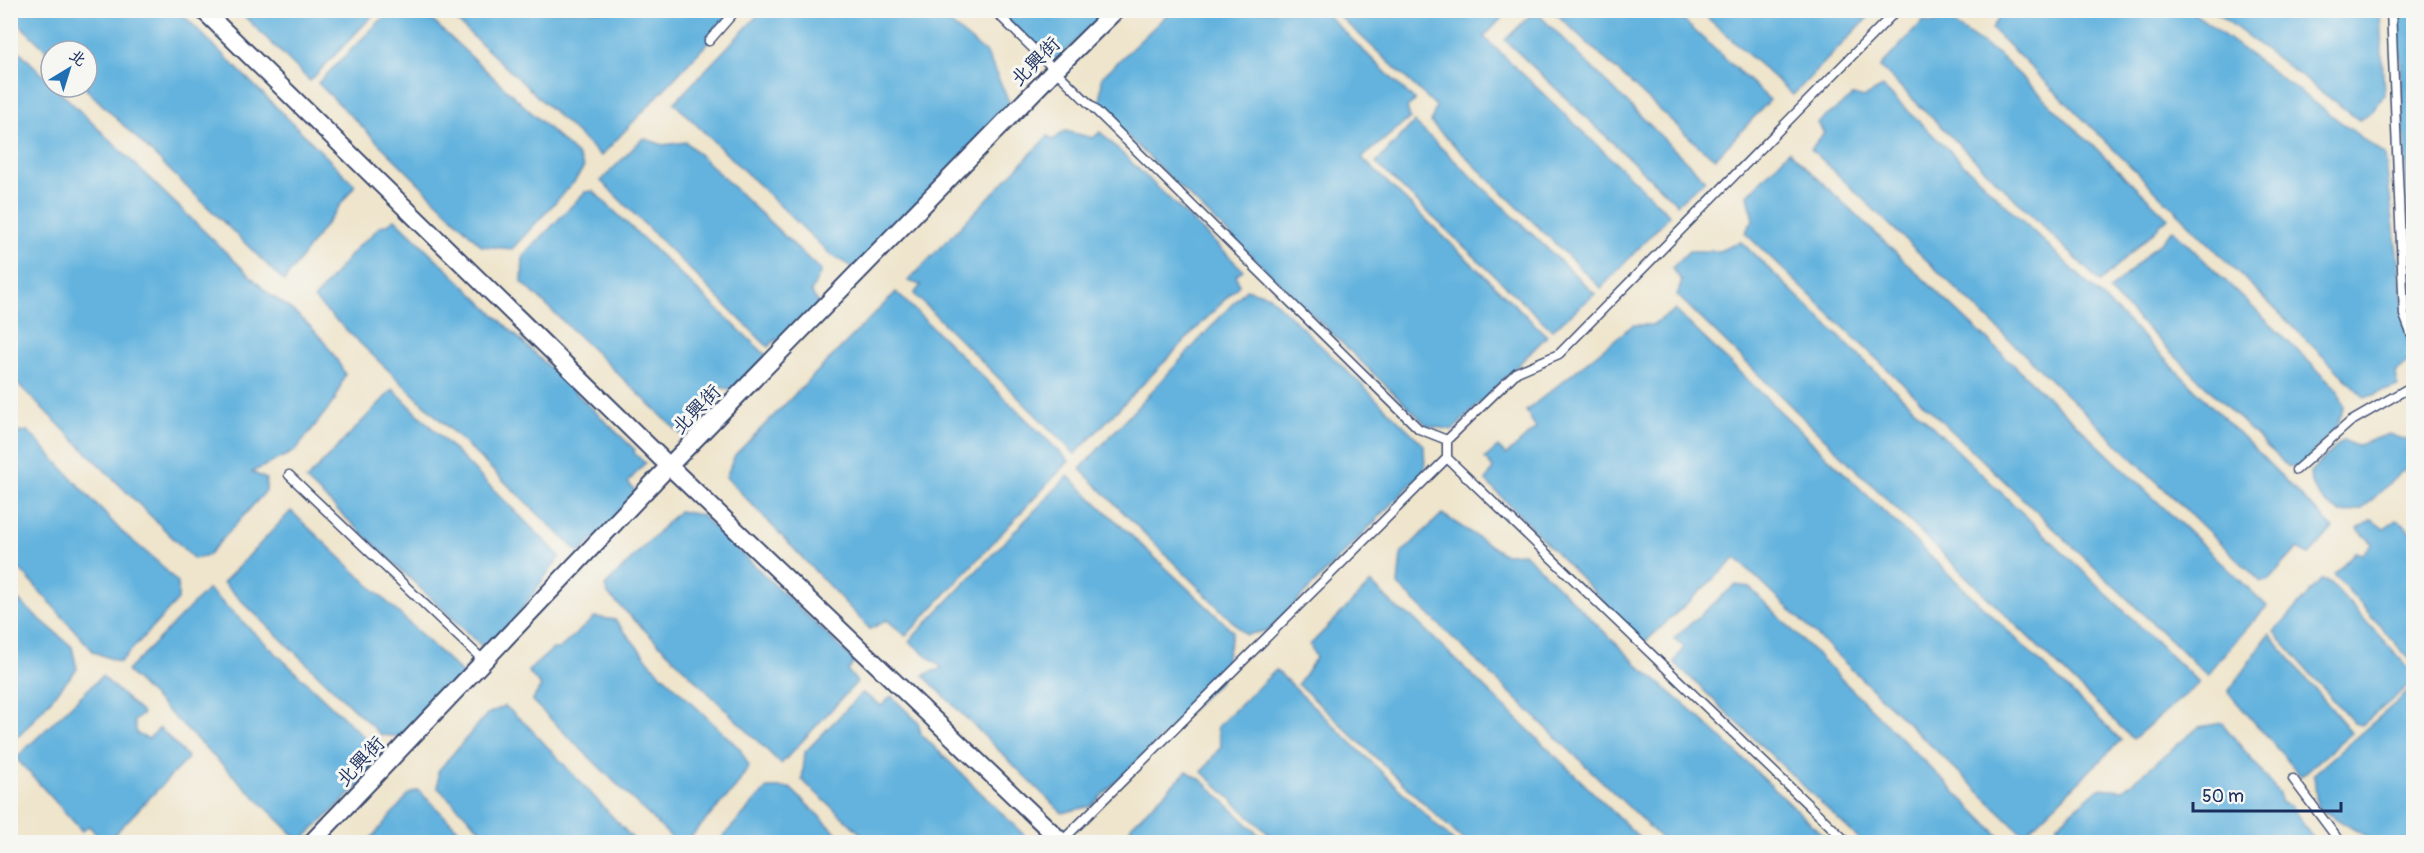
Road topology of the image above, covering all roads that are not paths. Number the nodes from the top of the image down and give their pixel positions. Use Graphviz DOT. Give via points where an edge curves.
graph roads {
  1 [pos="203,10"];
  2 [pos="736,10"];
  3 [pos="994,10"];
  4 [pos="1116,10"];
  5 [pos="1897,10"];
  6 [pos="2391,10"];
  7 [pos="709,41"];
  8 [pos="1055,70"];
  9 [pos="2414,341"];
  10 [pos="2414,385"];
  11 [pos="1447,440"];
  12 [pos="1447,458"];
  13 [pos="669,466"];
  14 [pos="2296,470"];
  15 [pos="289,475"];
  16 [pos="483,660"];
  17 [pos="2293,778"];
  18 [pos="1061,842"];
  19 [pos="312,843"];
  20 [pos="1847,843"];
  21 [pos="2340,843"];
  1 -- 13 [label="street"];
  2 -- 7 [label="lane"];
  3 -- 8 [label="lane"];
  4 -- 8 [label="street, 北興街"];
  5 -- 11 [label="lane" via="1559,354 1517,372"];
  6 -- 9 [label="lane" via="2404,315"];
  8 -- 11 [label="lane" via="1419,429"];
  8 -- 13 [label="street, 北興街"];
  10 -- 14 [label="lane" via="2350,422"];
  11 -- 12 [label="lane"];
  12 -- 18 [label="lane"];
  12 -- 20 [label="lane"];
  13 -- 16 [label="street, 北興街"];
  13 -- 18 [label="street"];
  15 -- 16 [label="lane"];
  16 -- 19 [label="street, 北興街"];
  17 -- 21 [label="lane"];
}
